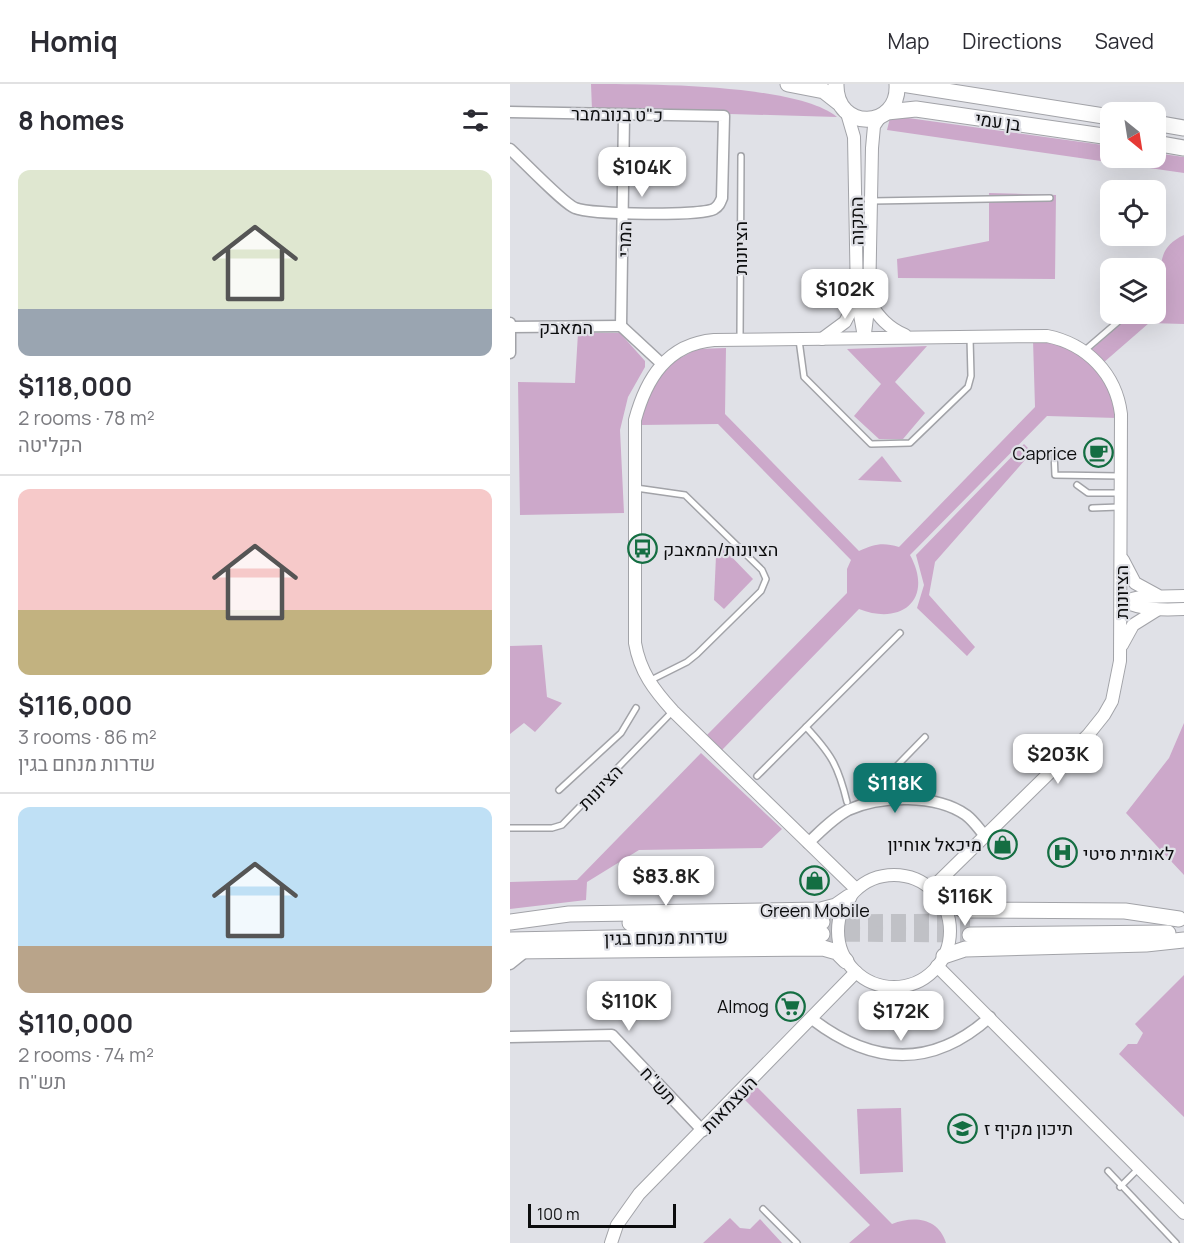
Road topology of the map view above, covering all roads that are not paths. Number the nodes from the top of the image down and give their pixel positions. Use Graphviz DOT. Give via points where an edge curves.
graph roads {
  1 [pos="788,84"];
  2 [pos="836,84"];
  3 [pos="897,84"];
  4 [pos="902,84"];
  5 [pos="843,108"];
  6 [pos="510,112"];
  7 [pos="624,115"];
  8 [pos="883,115"];
  9 [pos="1100,115"];
  10 [pos="1166,125"];
  11 [pos="1184,128"];
  12 [pos="1100,136"];
  13 [pos="1166,145"];
  14 [pos="1184,147"];
  15 [pos="510,149"];
  16 [pos="741,156"];
  17 [pos="1050,198"];
  18 [pos="869,201"];
  19 [pos="624,213"];
  20 [pos="863,300"];
  21 [pos="1115,324"];
  22 [pos="510,326"];
  23 [pos="621,326"];
  24 [pos="970,336"];
  25 [pos="864,337"];
  26 [pos="911,337"];
  27 [pos="740,339"];
  28 [pos="799,339"];
  29 [pos="822,339"];
  30 [pos="1084,351"];
  31 [pos="510,353"];
  32 [pos="662,364"];
  33 [pos="1054,452"];
  34 [pos="1121,476"];
  35 [pos="1077,485"];
  36 [pos="634,487"];
  37 [pos="1120,493"];
  38 [pos="1121,506"];
  39 [pos="1092,508"];
  40 [pos="1120,554"];
  41 [pos="1158,596"];
  42 [pos="1184,596"];
  43 [pos="1122,602"];
  44 [pos="1184,609"];
  45 [pos="1157,610"];
  46 [pos="900,633"];
  47 [pos="1120,648"];
  48 [pos="649,681"];
  49 [pos="636,708"];
  50 [pos="673,711"];
  51 [pos="806,727"];
  52 [pos="925,736"];
  53 [pos="757,776"];
  54 [pos="559,790"];
  55 [pos="885,800"];
  56 [pos="847,802"];
  57 [pos="510,828"];
  58 [pos="985,836"];
  59 [pos="808,843"];
  60 [pos="853,893"];
  61 [pos="936,894"];
  62 [pos="510,923"];
  63 [pos="1182,924"];
  64 [pos="970,928"];
  65 [pos="510,940"];
  66 [pos="1184,940"];
  67 [pos="517,952"];
  68 [pos="941,961"];
  69 [pos="510,964"];
  70 [pos="851,966"];
  71 [pos="990,1017"];
  72 [pos="812,1019"];
  73 [pos="510,1037"];
  74 [pos="702,1131"];
  75 [pos="1140,1168"];
  76 [pos="1108,1171"];
  77 [pos="1120,1187"];
  78 [pos="763,1209"];
  79 [pos="1184,1213"];
  80 [pos="611,1243"];
  81 [pos="797,1243"];
  82 [pos="1176,1243"];
  1 -- 5 [label="main road" via="824,91"];
  2 -- 5 [label="main road"];
  3 -- 8 [label="main road" via="896,99"];
  4 -- 9 [label="main road, בן עמי"];
  5 -- 8 [label="main road, בן עמי" via="863,119"];
  5 -- 20 [label="street, התקוה" via="854,137"];
  6 -- 7 [label="street, כ\"ט בנובמבר"];
  7 -- 19 [label="street, המרי"];
  7 -- 19 [label="street, כ\"ט בנובמבר" via="724,116 719,205 712,210"];
  8 -- 12 [label="main road, בן עמי" via="908,108"];
  8 -- 18 [label="street, התקוה" via="874,126"];
  10 -- 11 [label="main road"];
  13 -- 14 [label="main road"];
  15 -- 19 [label="street" via="574,208"];
  16 -- 27 [label="lane, הציונות"];
  17 -- 18 [label="lane, התקוה"];
  18 -- 20 [label="street, התקוה"];
  19 -- 23 [label="street, המרי"];
  20 -- 25 [label="street, התקוה"];
  20 -- 26 [label="street" via="891,329"];
  20 -- 29 [label="street" via="845,322"];
  21 -- 30 [label="lane"];
  22 -- 23 [label="street, המאבק"];
  22 -- 31 [label="street"];
  23 -- 32 [label="street"];
  24 -- 26 [label="street, הציונות"];
  24 -- 28 [label="lane" via="968,387 910,443 878,446 871,444 804,377"];
  24 -- 30 [label="street, הציונות" via="1047,336"];
  25 -- 26 [label="street, הציונות"];
  25 -- 29 [label="street, הציונות"];
  27 -- 28 [label="street, הציונות"];
  27 -- 32 [label="street, הציונות" via="693,344"];
  28 -- 29 [label="street, הציונות"];
  30 -- 34 [label="street, הציונות" via="1103,370 1120,404"];
  32 -- 36 [label="street, הציונות" via="648,381 634,420"];
  33 -- 34 [label="lane" via="1055,475"];
  34 -- 37 [label="street, הציונות"];
  35 -- 37 [label="lane" via="1088,493"];
  36 -- 48 [label="street, הציונות" via="635,643"];
  36 -- 48 [label="lane" via="685,495 762,570 766,579 761,591 697,654"];
  37 -- 38 [label="street, הציונות"];
  38 -- 39 [label="lane"];
  38 -- 40 [label="street, הציונות"];
  40 -- 41 [label="street" via="1135,583"];
  40 -- 43 [label="street, הציונות"];
  41 -- 42 [label="street"];
  41 -- 43 [label="street"];
  43 -- 45 [label="street"];
  43 -- 47 [label="street, הציונות"];
  44 -- 45 [label="street"];
  45 -- 47 [label="street" via="1133,625"];
  46 -- 51 [label="lane"];
  47 -- 58 [label="street, הציונות" via="1117,680 1104,716"];
  48 -- 50 [label="street, הציונות"];
  49 -- 54 [label="lane" via="621,733"];
  50 -- 57 [label="lane, הציונות" via="562,825"];
  50 -- 59 [label="street, הציונות"];
  51 -- 53 [label="lane"];
  51 -- 56 [label="lane" via="839,770"];
  52 -- 55 [label="lane" via="886,777"];
  55 -- 58 [label="street" via="947,807 964,814"];
  55 -- 59 [label="street" via="849,810"];
  58 -- 61 [label="street, הציונות"];
  59 -- 60 [label="street, הציונות"];
  60 -- 61 [label="street" via="875,878 897,875 918,880"];
  60 -- 62 [label="main road" via="836,906 821,910 568,914"];
  60 -- 70 [label="street" via="839,918 838,929 838,940"];
  61 -- 63 [label="main road" via="964,910 1125,911"];
  61 -- 68 [label="street" via="950,927"];
  62 -- 65 [label="main road, שדרות מנחם בגין" via="822,928"];
  63 -- 64 [label="main road"];
  66 -- 68 [label="main road" via="965,949"];
  67 -- 69 [label="street"];
  67 -- 70 [label="main road" via="823,948 837,952"];
  68 -- 70 [label="street" via="924,978 898,987 880,985"];
  68 -- 71 [label="street"];
  70 -- 72 [label="street, העצמאות"];
  71 -- 72 [label="street" via="972,1033 949,1045 899,1057 850,1044"];
  71 -- 75 [label="street"];
  72 -- 74 [label="street, העצמאות"];
  73 -- 74 [label="street, תש\"ח" via="612,1035"];
  74 -- 80 [label="street, העצמאות" via="628,1208"];
  75 -- 77 [label="lane"];
  75 -- 79 [label="street"];
  76 -- 77 [label="lane"];
  77 -- 82 [label="lane"];
  78 -- 81 [label="lane"];
}
